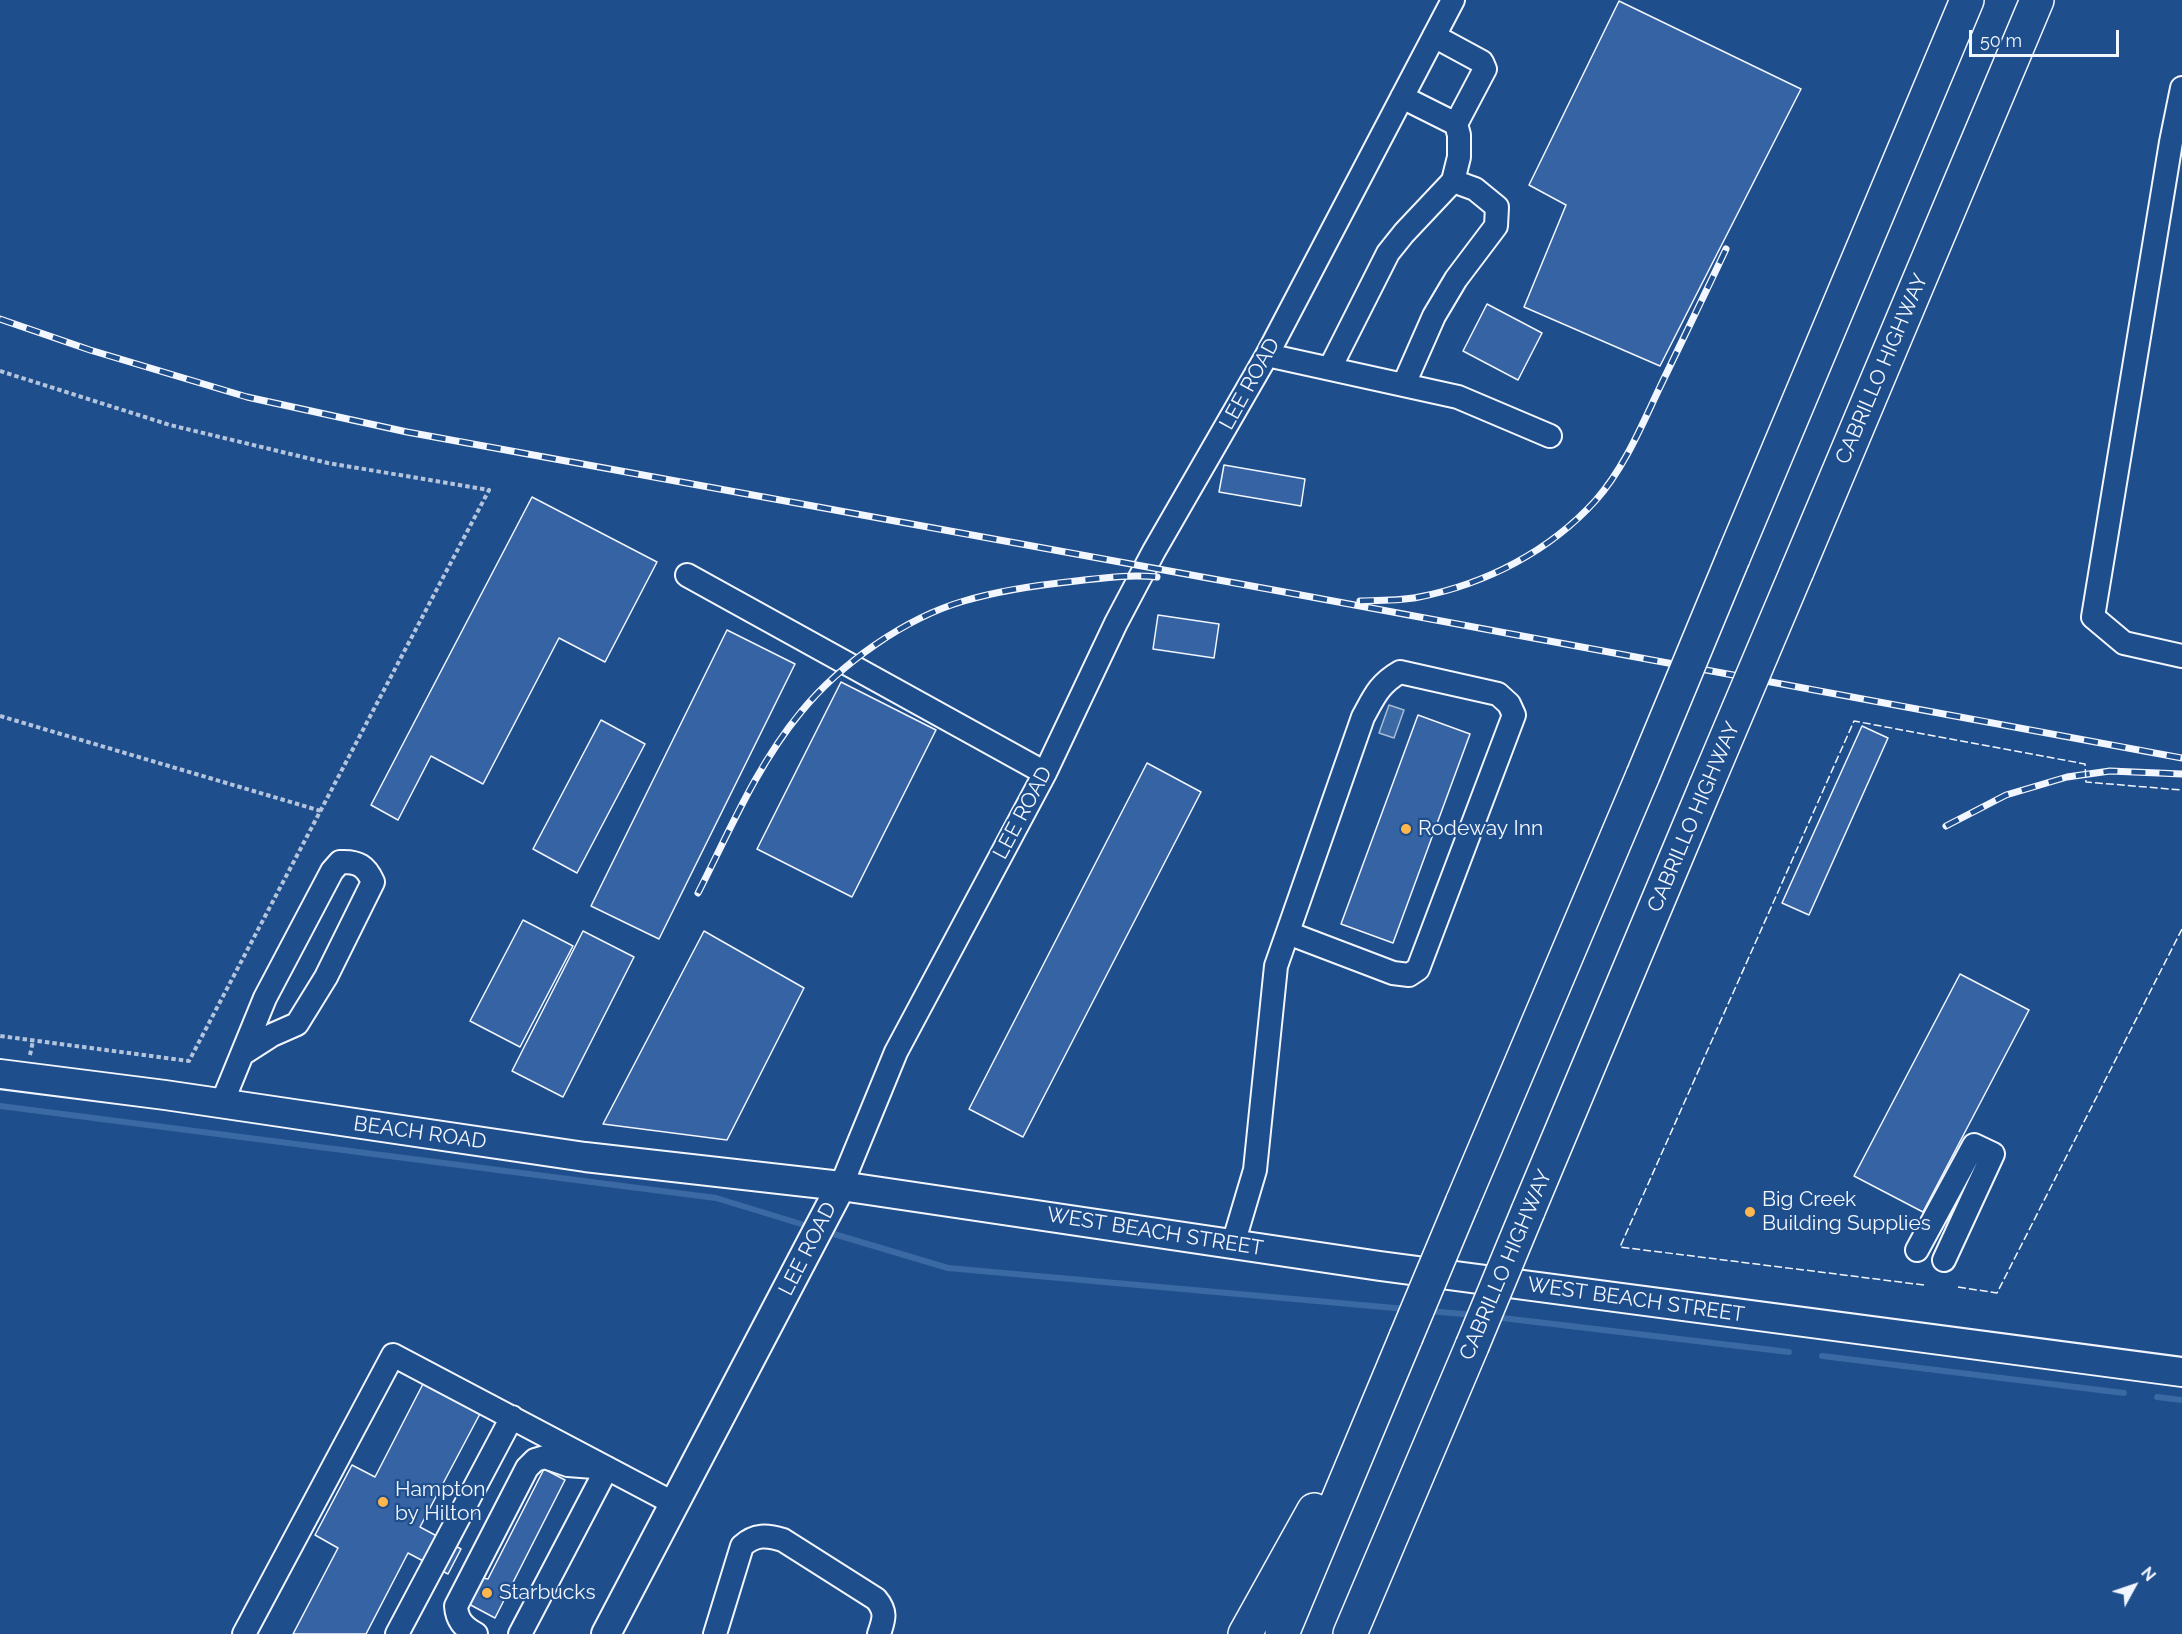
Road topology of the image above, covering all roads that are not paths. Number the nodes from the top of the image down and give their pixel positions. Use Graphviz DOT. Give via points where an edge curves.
graph roads {
  1 [pos="1453,0"];
  2 [pos="1967,0"];
  3 [pos="2037,0"];
  4 [pos="1434,36"];
  5 [pos="1402,97"];
  6 [pos="2181,98"];
  7 [pos="1456,124"];
  8 [pos="1453,182"];
  9 [pos="1267,356"];
  10 [pos="1330,368"];
  11 [pos="1404,384"];
  12 [pos="1550,436"];
  13 [pos="687,575"];
  14 [pos="2182,656"];
  15 [pos="1045,772"];
  16 [pos="1288,933"];
  17 [pos="244,1053"];
  18 [pos="0,1074"];
  19 [pos="222,1103"];
  20 [pos="841,1186"];
  21 [pos="1233,1244"];
  22 [pos="1917,1250"];
  23 [pos="1944,1260"];
  24 [pos="1394,1367"];
  25 [pos="2182,1372"];
  26 [pos="512,1417"];
  27 [pos="607,1468"];
  28 [pos="675,1504"];
  29 [pos="244,1634"];
  30 [pos="397,1634"];
  31 [pos="476,1634"];
  32 [pos="520,1634"];
  33 [pos="606,1634"];
  34 [pos="715,1634"];
  35 [pos="879,1634"];
  36 [pos="1245,1634"];
  37 [pos="1282,1634"];
  38 [pos="1350,1634"];
  1 -- 4 [label="street, LEE ROAD"];
  2 -- 24 [label="highway, bridge"];
  3 -- 38 [label="highway, CABRILLO HIGHWAY, bridge"];
  4 -- 5 [label="street, LEE ROAD"];
  4 -- 7 [label="street" via="1482,62 1485,69"];
  5 -- 7 [label="street"];
  5 -- 9 [label="street, LEE ROAD"];
  6 -- 14 [label="street" via="2093,617 2124,643"];
  7 -- 8 [label="street" via="1459,157"];
  8 -- 10 [label="street" via="1388,253"];
  8 -- 11 [label="street" via="1475,189 1497,207 1497,226 1456,279 1434,316"];
  9 -- 10 [label="street"];
  9 -- 15 [label="street, LEE ROAD" via="1137,582"];
  10 -- 11 [label="street"];
  11 -- 12 [label="street" via="1458,397"];
  13 -- 15 [label="street"];
  15 -- 20 [label="street, LEE ROAD" via="896,1052"];
  16 -- 16 [label="street" via="1363,717 1387,679 1400,672 1498,694 1509,704 1514,716 1418,969 1409,975 1394,973"];
  16 -- 21 [label="street" via="1276,966 1256,1170"];
  17 -- 17 [label="street" via="297,1024 326,977 373,882 362,865 340,862 332,871 265,998"];
  17 -- 19 [label="street"];
  18 -- 19 [label="main road, BEACH ROAD"];
  19 -- 20 [label="main road, BEACH ROAD" via="585,1157"];
  20 -- 21 [label="main road, WEST BEACH STREET"];
  20 -- 28 [label="main road, LEE ROAD"];
  21 -- 25 [label="main road, WEST BEACH STREET"];
  22 -- 23 [label="street" via="1974,1145 1993,1155"];
  24 -- 36 [label="highway"];
  24 -- 37 [label="highway"];
  26 -- 27 [label="street"];
  26 -- 29 [label="street" via="393,1355"];
  26 -- 30 [label="street"];
  27 -- 28 [label="street"];
  27 -- 31 [label="street" via="568,1465 545,1457 527,1468 456,1606 457,1617"];
  27 -- 32 [label="street"];
  28 -- 33 [label="main road, LEE ROAD"];
  34 -- 35 [label="street" via="742,1546 750,1539 768,1535 783,1540 876,1599 883,1608"];
}
